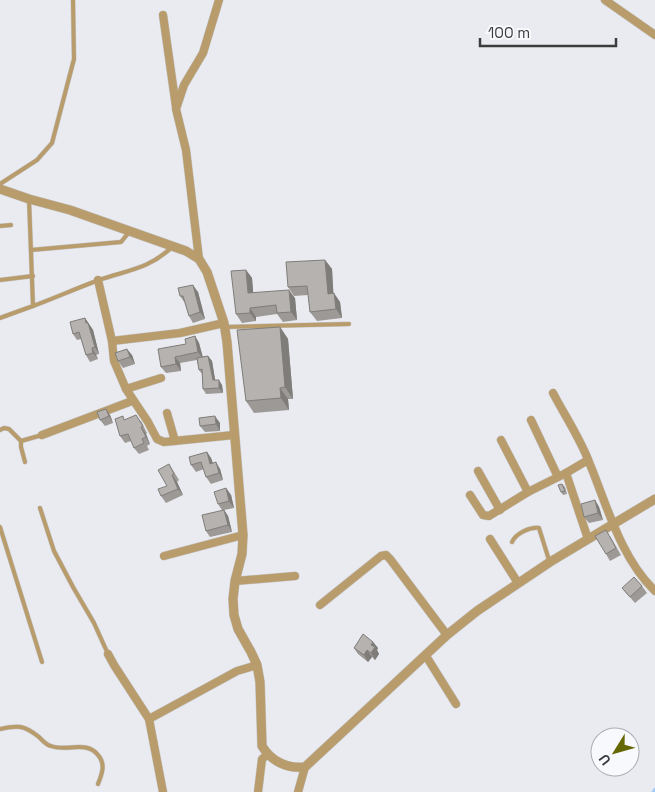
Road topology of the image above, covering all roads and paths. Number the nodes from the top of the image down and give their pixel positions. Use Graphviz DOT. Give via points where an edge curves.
graph roads {
  1 [pos="73,0"];
  2 [pos="219,0"];
  3 [pos="605,0"];
  4 [pos="163,15"];
  5 [pos="655,36"];
  6 [pos="176,109"];
  7 [pos="0,184"];
  8 [pos="0,189"];
  9 [pos="29,200"];
  10 [pos="11,225"];
  11 [pos="0,226"];
  12 [pos="130,231"];
  13 [pos="173,246"];
  14 [pos="31,250"];
  15 [pos="199,259"];
  16 [pos="33,276"];
  17 [pos="0,280"];
  18 [pos="98,280"];
  19 [pos="33,306"];
  20 [pos="0,318"];
  21 [pos="349,324"];
  22 [pos="224,325"];
  23 [pos="112,340"];
  24 [pos="161,378"];
  25 [pos="126,389"];
  26 [pos="553,393"];
  27 [pos="132,401"];
  28 [pos="167,413"];
  29 [pos="531,420"];
  30 [pos="0,430"];
  31 [pos="42,435"];
  32 [pos="234,435"];
  33 [pos="501,440"];
  34 [pos="21,441"];
  35 [pos="175,441"];
  36 [pos="588,460"];
  37 [pos="25,462"];
  38 [pos="478,471"];
  39 [pos="562,475"];
  40 [pos="528,492"];
  41 [pos="470,495"];
  42 [pos="655,499"];
  43 [pos="40,508"];
  44 [pos="500,510"];
  45 [pos="612,524"];
  46 [pos="0,527"];
  47 [pos="244,535"];
  48 [pos="490,539"];
  49 [pos="588,539"];
  50 [pos="512,542"];
  51 [pos="164,556"];
  52 [pos="550,562"];
  53 [pos="295,576"];
  54 [pos="235,581"];
  55 [pos="518,583"];
  56 [pos="655,591"];
  57 [pos="320,605"];
  58 [pos="446,635"];
  59 [pos="108,654"];
  60 [pos="426,656"];
  61 [pos="42,662"];
  62 [pos="256,665"];
  63 [pos="456,704"];
  64 [pos="149,719"];
  65 [pos="0,728"];
  66 [pos="267,755"];
  67 [pos="305,767"];
  68 [pos="98,784"];
  69 [pos="163,792"];
  70 [pos="258,792"];
  71 [pos="298,792"];
  1 -- 7 [label="lane" via="74,59 52,143 37,160"];
  2 -- 6 [label="street" via="203,53 184,85"];
  3 -- 5 [label="street"];
  4 -- 6 [label="street"];
  6 -- 15 [label="street" via="186,150"];
  8 -- 9 [label="street"];
  9 -- 12 [label="street"];
  9 -- 14 [label="lane"];
  10 -- 11 [label="lane"];
  12 -- 13 [label="street"];
  12 -- 14 [label="lane" via="122,242"];
  13 -- 15 [label="street"];
  13 -- 18 [label="lane" via="146,266"];
  14 -- 16 [label="lane"];
  15 -- 22 [label="street" via="207,272"];
  16 -- 17 [label="lane"];
  16 -- 19 [label="lane"];
  18 -- 19 [label="lane"];
  18 -- 23 [label="street"];
  19 -- 20 [label="lane"];
  21 -- 22 [label="lane"];
  22 -- 23 [label="street"];
  22 -- 32 [label="street" via="231,368"];
  23 -- 25 [label="street" via="114,361"];
  24 -- 25 [label="street"];
  25 -- 27 [label="street"];
  26 -- 36 [label="street"];
  27 -- 31 [label="street"];
  27 -- 35 [label="street" via="157,439 161,442"];
  28 -- 35 [label="street"];
  29 -- 39 [label="street"];
  30 -- 34 [label="lane" via="9,429"];
  31 -- 34 [label="lane"];
  32 -- 35 [label="street"];
  32 -- 47 [label="street"];
  33 -- 40 [label="street"];
  34 -- 37 [label="lane"];
  36 -- 39 [label="street"];
  36 -- 45 [label="street"];
  38 -- 44 [label="street"];
  39 -- 40 [label="street"];
  39 -- 49 [label="street"];
  40 -- 44 [label="street"];
  41 -- 44 [label="street" via="483,515"];
  42 -- 45 [label="street"];
  43 -- 59 [label="lane" via="54,551"];
  45 -- 49 [label="street"];
  45 -- 56 [label="street" via="637,569"];
  46 -- 61 [label="lane"];
  47 -- 51 [label="street"];
  47 -- 54 [label="street"];
  48 -- 55 [label="street"];
  49 -- 52 [label="street"];
  50 -- 52 [label="lane" via="527,530 539,528"];
  52 -- 55 [label="street"];
  53 -- 54 [label="street"];
  54 -- 62 [label="street" via="234,615"];
  55 -- 58 [label="street"];
  57 -- 58 [label="street" via="386,555"];
  58 -- 60 [label="street"];
  59 -- 64 [label="street"];
  60 -- 63 [label="street"];
  60 -- 67 [label="street"];
  62 -- 64 [label="street" via="237,671"];
  62 -- 66 [label="street" via="260,682 262,746"];
  64 -- 69 [label="street"];
  65 -- 68 [label="lane" via="17,725 29,729 49,746 89,747 102,760"];
  66 -- 67 [label="street" via="295,768"];
  66 -- 70 [label="street" via="262,760"];
  67 -- 71 [label="street"];
}
